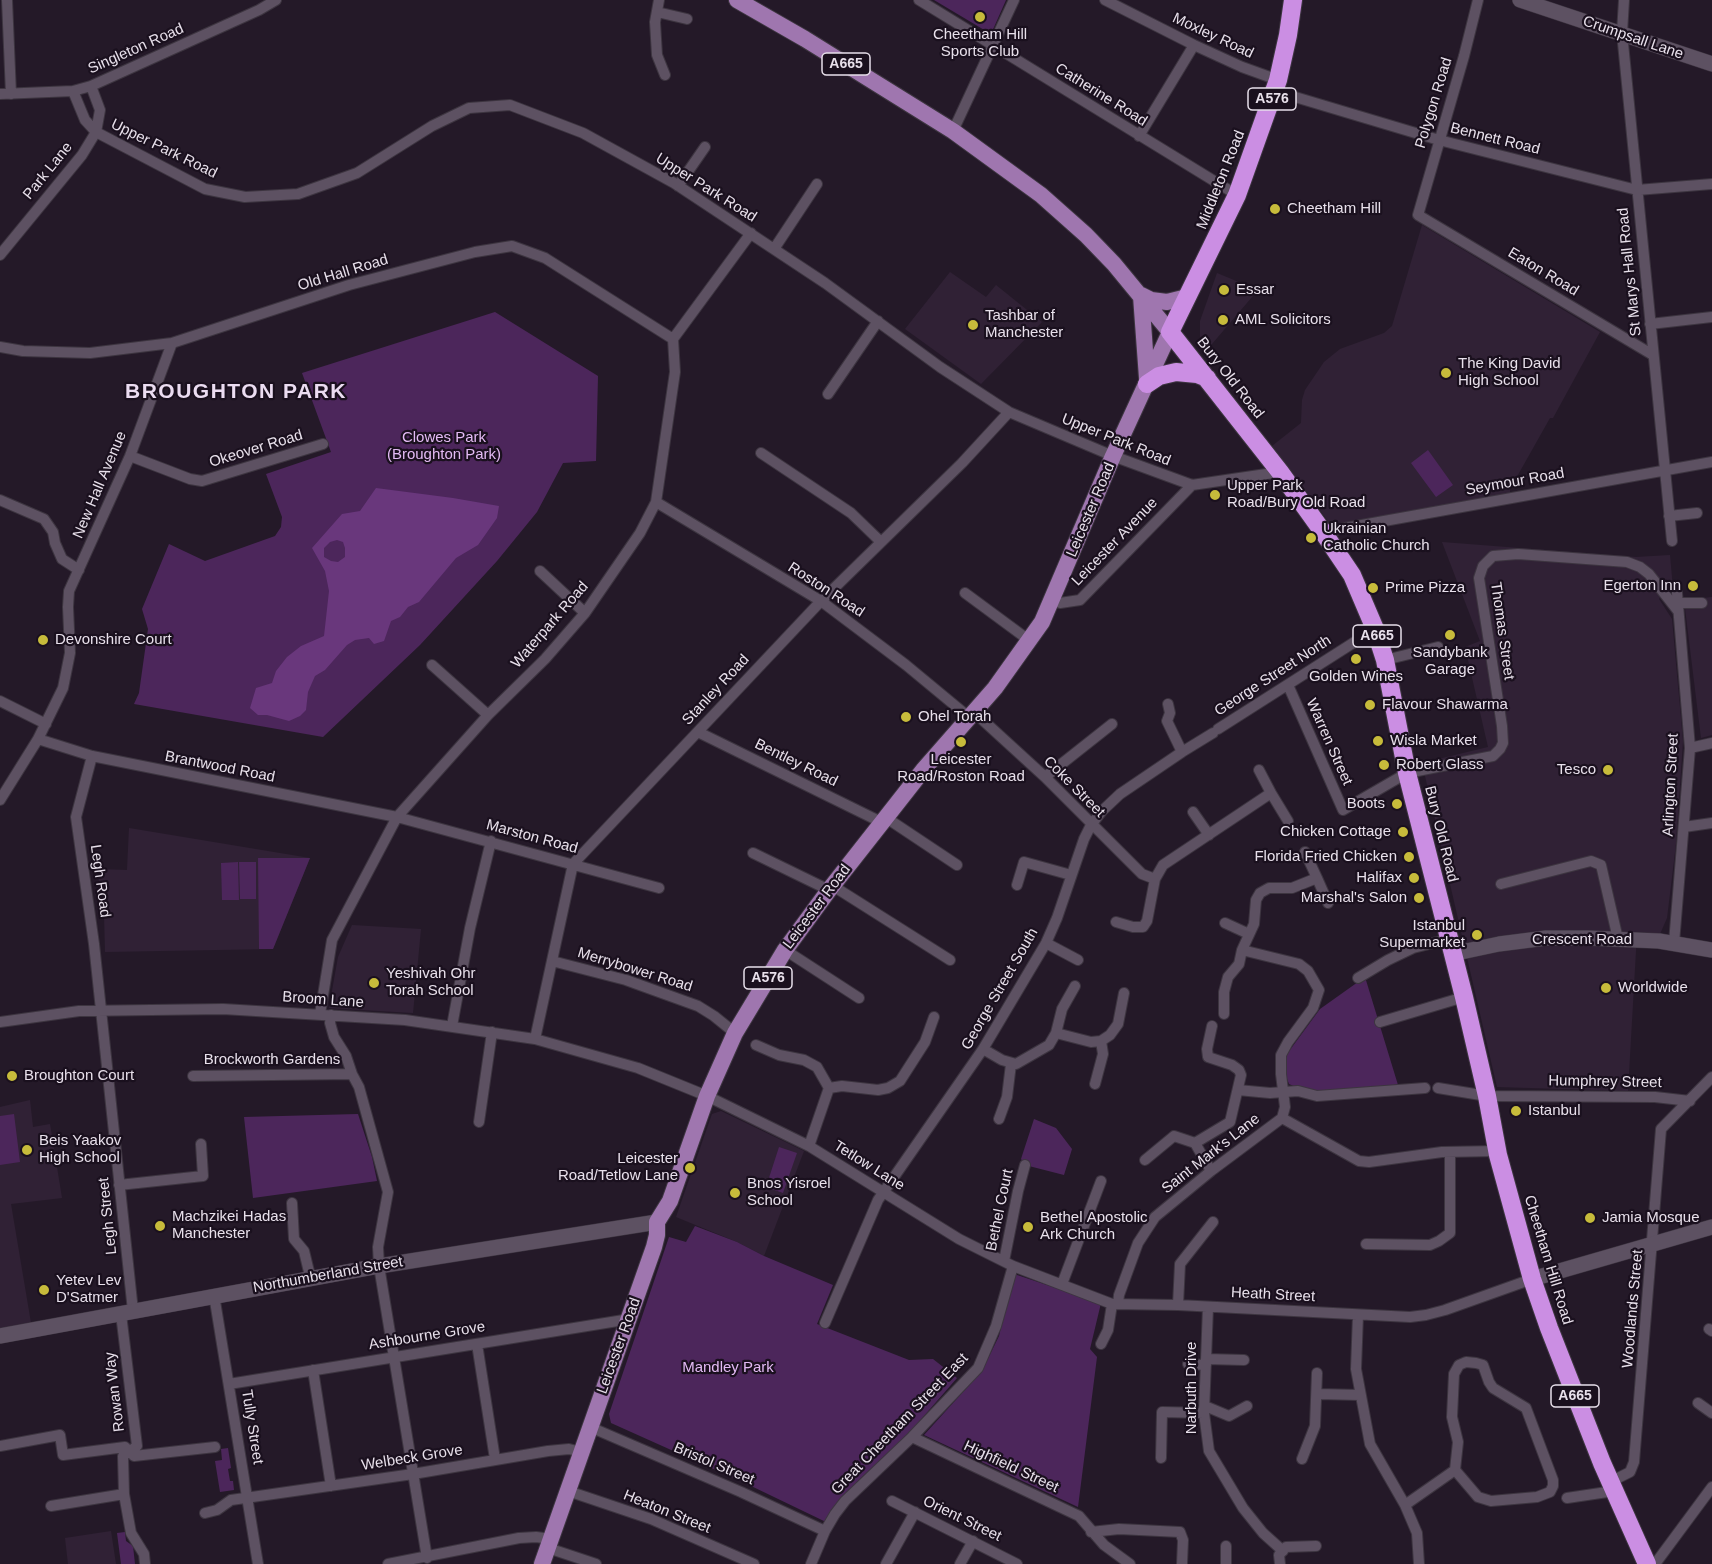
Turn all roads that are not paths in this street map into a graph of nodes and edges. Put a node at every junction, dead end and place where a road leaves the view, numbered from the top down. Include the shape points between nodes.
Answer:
1 (7, 0) edge
2 (276, 0) edge
3 (659, 0) edge
4 (737, 0) edge
5 (919, 0) edge
6 (1014, 0) edge
7 (1105, 0) edge
8 (1293, 0) edge
9 (1478, 0) edge
10 (1520, 0) edge
11 (1624, 0) edge
12 (657, 12) junction
13 (687, 19) dead end
14 (1622, 33) junction
15 (994, 45) junction
16 (1194, 45) junction
17 (1712, 64) edge
18 (665, 75) dead end
19 (1276, 85) junction
20 (91, 86) junction
21 (73, 91) junction
22 (5, 94) edge
23 (953, 131) junction
24 (96, 132) junction
25 (1139, 136) junction
26 (1439, 140) junction
27 (705, 147) dead end
28 (817, 184) dead end
29 (1712, 184) edge
30 (678, 186) junction
31 (1637, 190) junction
32 (1237, 195) junction
33 (1418, 215) joint
34 (751, 233) junction
35 (774, 249) junction
36 (0, 255) edge
37 (1141, 295) junction
38 (1187, 297) junction
39 (1712, 317) edge
40 (878, 321) junction
41 (1650, 324) junction
42 (1170, 332) junction
43 (673, 339) junction
44 (172, 343) junction
45 (0, 347) edge
46 (1653, 356) junction
47 (1208, 378) junction
48 (1147, 384) junction
49 (828, 394) dead end
50 (1009, 412) junction
51 (323, 444) dead end
52 (761, 453) dead end
53 (130, 456) junction
54 (1113, 456) junction
55 (1712, 462) edge
56 (1664, 470) junction
57 (1280, 472) junction
58 (1192, 485) junction
59 (0, 500) edge
60 (656, 502) junction
61 (1697, 513) dead end
62 (1669, 516) junction
63 (1323, 532) junction
64 (1672, 541) dead end
65 (881, 542) junction
66 (79, 570) junction
67 (540, 571) dead end
68 (965, 593) dead end
69 (1053, 600) junction
70 (820, 601) junction
71 (1677, 603) junction
72 (1702, 603) dead end
73 (585, 613) junction
74 (1375, 629) junction
75 (1030, 641) junction
76 (1438, 647) dead end
77 (1385, 660) junction
78 (432, 665) dead end
79 (1288, 685) junction
80 (0, 700) edge
81 (1168, 704) dead end
82 (972, 715) junction
83 (488, 716) junction
84 (45, 724) junction
85 (1112, 724) dead end
86 (1215, 731) joint
87 (698, 732) junction
88 (38, 739) junction
89 (1712, 743) edge
90 (1690, 748) junction
91 (1182, 752) junction
92 (92, 756) junction
93 (1259, 770) dead end
94 (1407, 773) junction
95 (1045, 777) junction
96 (1271, 793) junction
97 (0, 800) edge
98 (1343, 810) joint
99 (1193, 812) dead end
100 (397, 817) junction
101 (883, 820) junction
102 (1288, 821) dead end
103 (1712, 823) edge
104 (1091, 825) junction
105 (1684, 827) junction
106 (1209, 836) junction
107 (491, 841) junction
108 (1305, 852) dead end
109 (753, 853) dead end
110 (1013, 856) dead end
111 (1024, 862) junction
112 (573, 864) junction
113 (957, 865) dead end
114 (1071, 875) junction
115 (1317, 878) junction
116 (1155, 879) junction
117 (1501, 884) dead end
118 (1017, 885) dead end
119 (659, 888) dead end
120 (831, 888) junction
121 (1328, 903) dead end
122 (1116, 922) dead end
123 (1225, 923) dead end
124 (1248, 934) junction
125 (1618, 939) junction
126 (1046, 943) junction
127 (1674, 943) junction
128 (1450, 946) junction
129 (785, 950) junction
130 (1242, 950) junction
131 (1712, 950) edge
132 (950, 960) dead end
133 (1078, 960) dead end
134 (552, 961) junction
135 (1358, 978) dead end
136 (1075, 986) dead end
137 (1124, 993) dead end
138 (859, 998) dead end
139 (1464, 998) junction
140 (101, 1011) junction
141 (1224, 1014) dead end
142 (325, 1015) junction
143 (934, 1017) dead end
144 (0, 1022) edge
145 (1380, 1022) dead end
146 (452, 1026) junction
147 (1212, 1026) dead end
148 (492, 1032) junction
149 (735, 1033) junction
150 (1056, 1033) junction
151 (535, 1039) junction
152 (1101, 1041) junction
153 (756, 1045) dead end
154 (983, 1049) junction
155 (1011, 1064) junction
156 (352, 1074) junction
157 (193, 1076) dead end
158 (1712, 1077) edge
159 (1095, 1084) dead end
160 (829, 1088) junction
161 (1425, 1088) dead end
162 (1438, 1088) dead end
163 (1238, 1090) junction
164 (1283, 1092) junction
165 (707, 1096) junction
166 (1487, 1096) junction
167 (1690, 1101) junction
168 (1282, 1118) junction
169 (999, 1119) dead end
170 (479, 1122) dead end
171 (1195, 1143) junction
172 (201, 1144) dead end
173 (809, 1146) junction
174 (1497, 1150) junction
175 (1450, 1152) junction
176 (1145, 1160) dead end
177 (1025, 1165) dead end
178 (1211, 1171) junction
179 (1101, 1181) dead end
180 (119, 1185) junction
181 (883, 1192) junction
182 (292, 1203) dead end
183 (657, 1222) junction
184 (1212, 1222) dead end
185 (1712, 1227) edge
186 (1366, 1244) dead end
187 (1653, 1245) junction
188 (1009, 1264) junction
189 (379, 1266) junction
190 (1532, 1279) junction
191 (311, 1280) junction
192 (1062, 1284) junction
193 (214, 1295) junction
194 (1115, 1304) junction
195 (1178, 1305) junction
196 (1208, 1307) junction
197 (127, 1312) junction
198 (1358, 1315) junction
199 (630, 1319) junction
200 (825, 1323) dead end
201 (0, 1336) edge
202 (477, 1344) junction
203 (1101, 1344) dead end
204 (394, 1357) junction
205 (1244, 1360) dead end
206 (1206, 1362) junction
207 (1188, 1364) dead end
208 (313, 1370) junction
209 (1317, 1373) dead end
210 (230, 1384) junction
211 (1318, 1394) junction
212 (1360, 1395) junction
213 (1698, 1403) dead end
214 (1247, 1406) dead end
215 (1204, 1409) junction
216 (1712, 1413) edge
217 (590, 1427) junction
218 (912, 1437) junction
219 (0, 1446) edge
220 (216, 1447) dead end
221 (129, 1451) junction
222 (581, 1452) junction
223 (1161, 1458) dead end
224 (495, 1459) junction
225 (1302, 1459) dead end
226 (1455, 1470) junction
227 (413, 1474) junction
228 (331, 1486) junction
229 (1612, 1486) junction
230 (1711, 1490) edge
231 (568, 1491) junction
232 (124, 1494) junction
233 (248, 1498) junction
234 (1568, 1498) dead end
235 (892, 1501) dead end
236 (1405, 1505) junction
237 (51, 1506) dead end
238 (915, 1512) junction
239 (205, 1513) dead end
240 (825, 1531) junction
241 (1090, 1532) junction
242 (973, 1541) junction
243 (550, 1544) junction
244 (1226, 1546) dead end
245 (1316, 1546) dead end
246 (1283, 1551) junction
247 (427, 1558) junction
248 (145, 1564) edge
249 (258, 1564) edge
250 (390, 1564) edge
251 (542, 1564) edge
252 (596, 1564) edge
253 (754, 1564) edge
254 (810, 1564) edge
255 (886, 1564) edge
256 (960, 1564) edge
257 (1017, 1564) edge
258 (1130, 1564) edge
259 (1182, 1564) edge
260 (1226, 1564) edge
261 (1280, 1564) edge
262 (1419, 1564) edge
263 (1647, 1564) edge
264 (1655, 1564) edge

1 - 22 street
2 - 20 street, Singleton Road
3 - 12 street
4 - 23 main road, Bury Old Road / A665
5 - 15 street, Catherine Road
6 - 15 street
7 - 16 street, Moxley Road
8 - 19 highway, Middleton Road / A576
9 - 26 street, Polygon Road
10 - 14 street, Crumpsall Lane
11 - 14 street, St Marys Hall Road
12 - 13 street
12 - 18 street via 657,55
14 - 17 street, Crumpsall Lane
14 - 31 street, St Marys Hall Road
15 - 23 street
15 - 25 street, Catherine Road
16 - 19 street, Moxley Road
16 - 25 street
19 - 26 street, Bennett Road
19 - 32 highway, Middleton Road / A576
20 - 21 street, Singleton Road
20 - 24 street, Upper Park Road via 100,110
21 - 22 street, Singleton Road
21 - 24 street, Upper Park Road via 85,120
23 - 37 main road, Bury Old Road / A665 via 1041,195 1086,235
24 - 30 street, Upper Park Road via 205,189 245,197 298,194 357,173 432,126 469,108 510,105 583,133
24 - 36 street, Park Lane
25 - 32 street, Catherine Road
26 - 31 street, Bennett Road
26 - 33 street, Polygon Road
27 - 30 street
28 - 35 street
29 - 31 street, Bennett Road
30 - 34 street, Upper Park Road
31 - 41 street, St Marys Hall Road
32 - 38 highway, Middleton Road / A576
33 - 46 street, Eaton Road
34 - 35 street, Upper Park Road
34 - 43 street
35 - 40 street, Upper Park Road
37 - 38 main road via 1167,302
37 - 42 main road, Bury Old Road / A665
37 - 48 main road
38 - 42 highway, Middleton Road / A576
39 - 41 street
40 - 49 street
40 - 50 street, Upper Park Road
41 - 46 street, St Marys Hall Road
42 - 47 highway, Bury Old Road / A665
42 - 48 main road, Leicester Road / A576
43 - 44 street, Old Hall Road via 545,258 512,246 349,285
43 - 60 street, Waterpark Road via 674,383
44 - 45 street, Old Hall Road via 90,353
44 - 53 street, New Hall Avenue
46 - 56 street, St Marys Hall Road
47 - 48 highway via 1176,372
47 - 57 highway, Bury Old Road / A665
48 - 54 main road, Leicester Road / A576
50 - 54 street, Upper Park Road
50 - 65 street, Stanley Road
51 - 53 street, Okeover Road via 202,481
52 - 65 street via 851,513
53 - 66 street, New Hall Avenue
54 - 58 street, Upper Park Road
54 - 69 main road, Leicester Road / A576
55 - 56 street, Seymour Road
56 - 62 street, St Marys Hall Road
56 - 63 street, Seymour Road
57 - 58 street, Upper Park Road
57 - 63 highway, Bury Old Road / A665
58 - 69 street, Leicester Avenue via 1080,600
59 - 66 street via 44,519 62,559
60 - 70 street, Roston Road
60 - 73 street, Waterpark Road via 640,533
61 - 62 street
62 - 64 street, St Marys Hall Road
63 - 74 highway, Bury Old Road / A665 via 1352,575
65 - 70 street, Stanley Road
66 - 84 street, New Hall Avenue via 68,600 68,671
67 - 73 street
68 - 75 street
69 - 75 main road, Leicester Road / A576
70 - 82 street, Roston Road
70 - 87 street, Stanley Road
71 - 72 street
71 - 90 street, Arlington Street
71 - 94 street, Thomas Street via 1648,573 1627,561 1493,556 1483,566 1479,578 1503,743 1493,756
73 - 83 street, Waterpark Road
74 - 77 highway, Bury Old Road / A665
74 - 79 street, George Street North
75 - 82 main road, Leicester Road / A576
76 - 77 street
77 - 94 highway, Bury Old Road / A665
78 - 83 street
79 - 86 street, George Street North
79 - 98 street, Warren Street
80 - 84 street
81 - 91 street via 1170,713 1161,721
82 - 95 street, Coke Street
82 - 101 main road, Leicester Road / A576
83 - 100 street, Waterpark Road
84 - 88 street, New Hall Avenue
85 - 95 street
86 - 91 street, George Street South
87 - 101 street, Bentley Road
87 - 112 street, Stanley Road
88 - 92 street, Brantwood Road
88 - 97 street, New Hall Avenue
89 - 90 street
90 - 105 street, Arlington Street
91 - 104 street, George Street South via 1120,794
92 - 100 street, Brantwood Road
92 - 140 street, Legh Road via 76,817
93 - 96 street
94 - 98 street, Thomas Street
94 - 128 highway, Bury Old Road / A665
95 - 104 street, Coke Street
96 - 102 street
96 - 106 street
99 - 106 street
100 - 107 street, Marston Road
100 - 142 street, Waterpark Road via 332,940
101 - 113 street, Bentley Road
101 - 120 main road, Leicester Road / A576
103 - 105 street
104 - 114 street, George Street South
104 - 116 street, Coke Street via 1142,874
105 - 127 street, Arlington Street
106 - 116 street via 1163,865
107 - 112 street, Marston Road
107 - 146 street
108 - 115 street
109 - 120 street
110 - 111 street
111 - 114 street
111 - 118 street
112 - 119 street, Marston Road
112 - 134 street
114 - 126 street, George Street South
115 - 121 street
115 - 124 street via 1292,888 1269,888 1260,893
116 - 122 street via 1143,927
117 - 125 street via 1591,861 1601,865
120 - 129 main road, Leicester Road / A576
120 - 132 street
123 - 124 street
124 - 130 street
125 - 127 street, Crescent Road
125 - 128 street, Crescent Road via 1545,938
126 - 133 street
126 - 154 street, George Street South
127 - 131 street, Crescent Road
128 - 135 street via 1413,948
128 - 139 highway, Cheetham Hill Road / A665
129 - 138 street
129 - 149 main road, Leicester Road / A576
130 - 141 street via 1239,964 1228,976
130 - 164 street, Saint Mark's Lane via 1304,967 1319,990 1313,1008 1282,1050
134 - 149 street, Merrybower Road via 626,980 698,1006
134 - 151 street
136 - 150 street via 1062,1009
137 - 152 street via 1118,1024
139 - 145 street
139 - 166 highway, Cheetham Hill Road / A665
140 - 142 street, Broom Lane via 184,1008
140 - 144 street, Broom Lane
140 - 180 street, Legh Street
142 - 146 street, Broom Lane
142 - 156 street
143 - 160 street via 928,1035 900,1082 878,1090
146 - 148 street, Broom Lane
147 - 163 street via 1208,1057 1239,1070
148 - 151 street, Broom Lane
148 - 170 street
149 - 165 main road, Leicester Road / A576
150 - 152 street
150 - 155 street via 1049,1045
151 - 165 street, Broom Lane via 638,1068
152 - 159 street
153 - 160 street via 779,1055 804,1059 817,1067
154 - 155 street
154 - 181 street, George Street South
155 - 169 street via 1007,1097
156 - 157 street, Brockworth Gardens
156 - 189 street via 388,1192 378,1247
158 - 167 street
160 - 173 street
161 - 164 street via 1317,1096
162 - 166 street, Humphrey Street
163 - 164 street
163 - 171 street via 1230,1122
164 - 168 street, Saint Mark's Lane
165 - 173 street, Tetlow Lane
165 - 183 main road, Leicester Road / A576 via 670,1201
166 - 167 street, Humphrey Street via 1655,1097
166 - 174 highway, Cheetham Hill Road / A665
167 - 187 street, Woodlands Street via 1661,1129
168 - 175 street via 1359,1161
168 - 178 street, Saint Mark's Lane
171 - 176 street via 1172,1131
171 - 178 street
172 - 180 street via 203,1176
173 - 181 street, Tetlow Lane
174 - 175 street
174 - 190 highway, Cheetham Hill Road / A665
175 - 186 street via 1450,1233 1430,1245
177 - 188 street, Bethel Court
178 - 194 street, Saint Mark's Lane via 1155,1218 1138,1243
179 - 192 street
180 - 197 street, Legh Street
181 - 188 street, Tetlow Lane via 959,1239
181 - 200 street, George Street South
182 - 191 street via 294,1239 304,1251
183 - 189 street, Northumberland Street
183 - 199 main road, Leicester Road / A576 via 654,1247
184 - 195 street via 1180,1264
185 - 187 street
187 - 190 street
187 - 229 street, Woodlands Street via 1634,1462 1630,1472
188 - 192 street, Heath Street
188 - 218 street, Great Cheetham Street East via 996,1326 978,1368
189 - 191 street, Northumberland Street
189 - 204 street
190 - 198 street, Heath Street via 1426,1316
190 - 229 highway, Cheetham Hill Road / A665
191 - 193 street, Northumberland Street
192 - 194 street, Heath Street
193 - 197 street, Northumberland Street
193 - 210 street, Tully Street
194 - 195 street, Heath Street
194 - 203 street, Saint Mark's Lane
195 - 196 street, Heath Street
196 - 198 street, Heath Street
196 - 206 street, Narbuth Drive
197 - 201 street, Northumberland Street
197 - 221 street, Rowan Way via 137,1446
198 - 212 street via 1356,1362
199 - 202 street, Ashbourne Grove
199 - 217 main road, Leicester Road / A576
202 - 204 street, Ashbourne Grove
202 - 224 street
204 - 208 street, Ashbourne Grove
204 - 227 street
205 - 206 street
206 - 207 street
206 - 215 street, Narbuth Drive
208 - 210 street, Ashbourne Grove
208 - 228 street
209 - 211 street
210 - 233 street, Tully Street
211 - 212 street
211 - 225 street via 1315,1426
212 - 236 street via 1370,1444
213 - 216 street
214 - 215 street via 1229,1416
215 - 223 street via 1162,1412
215 - 246 street, Narbuth Drive via 1209,1450 1243,1508
217 - 222 main road, Leicester Road / A576
217 - 240 street, Bristol Street
218 - 240 street, Great Cheetham Street East via 845,1501
218 - 241 street, Highfield Street via 1079,1516
219 - 221 street via 60,1435 63,1455 125,1447
220 - 221 street via 134,1456
221 - 232 street, Rowan Way via 123,1456
222 - 224 street, Welbeck Grove via 569,1449
222 - 231 main road, Leicester Road / A576
224 - 227 street, Welbeck Grove
226 - 226 street via 1458,1442 1452,1417 1454,1374 1459,1365 1476,1363 1483,1365 1493,1388 1526,1408 1553,1486 1545,1495 1491,1502 1478,1497
226 - 236 street
227 - 228 street, Welbeck Grove
227 - 247 street
228 - 233 street, Welbeck Grove
229 - 234 street
229 - 263 highway, Cheetham Hill Road / A665
230 - 264 street
231 - 243 main road, Leicester Road / A576
231 - 253 street, Heaton Street via 651,1518
232 - 237 street
232 - 248 street via 131,1533 144,1554
233 - 239 street, Welbeck Grove via 231,1500
233 - 249 street, Tully Street
235 - 238 street, Orient Street
236 - 262 street via 1417,1533
238 - 242 street, Orient Street
238 - 255 street
240 - 254 street, Great Cheetham Street East
241 - 258 street, Highfield Street
241 - 259 street via 1180,1532
242 - 256 street
242 - 257 street, Orient Street
243 - 247 street via 536,1537 519,1538
243 - 251 main road, Leicester Road / A576
243 - 252 street
244 - 260 street
245 - 246 street
246 - 261 street
247 - 250 street

